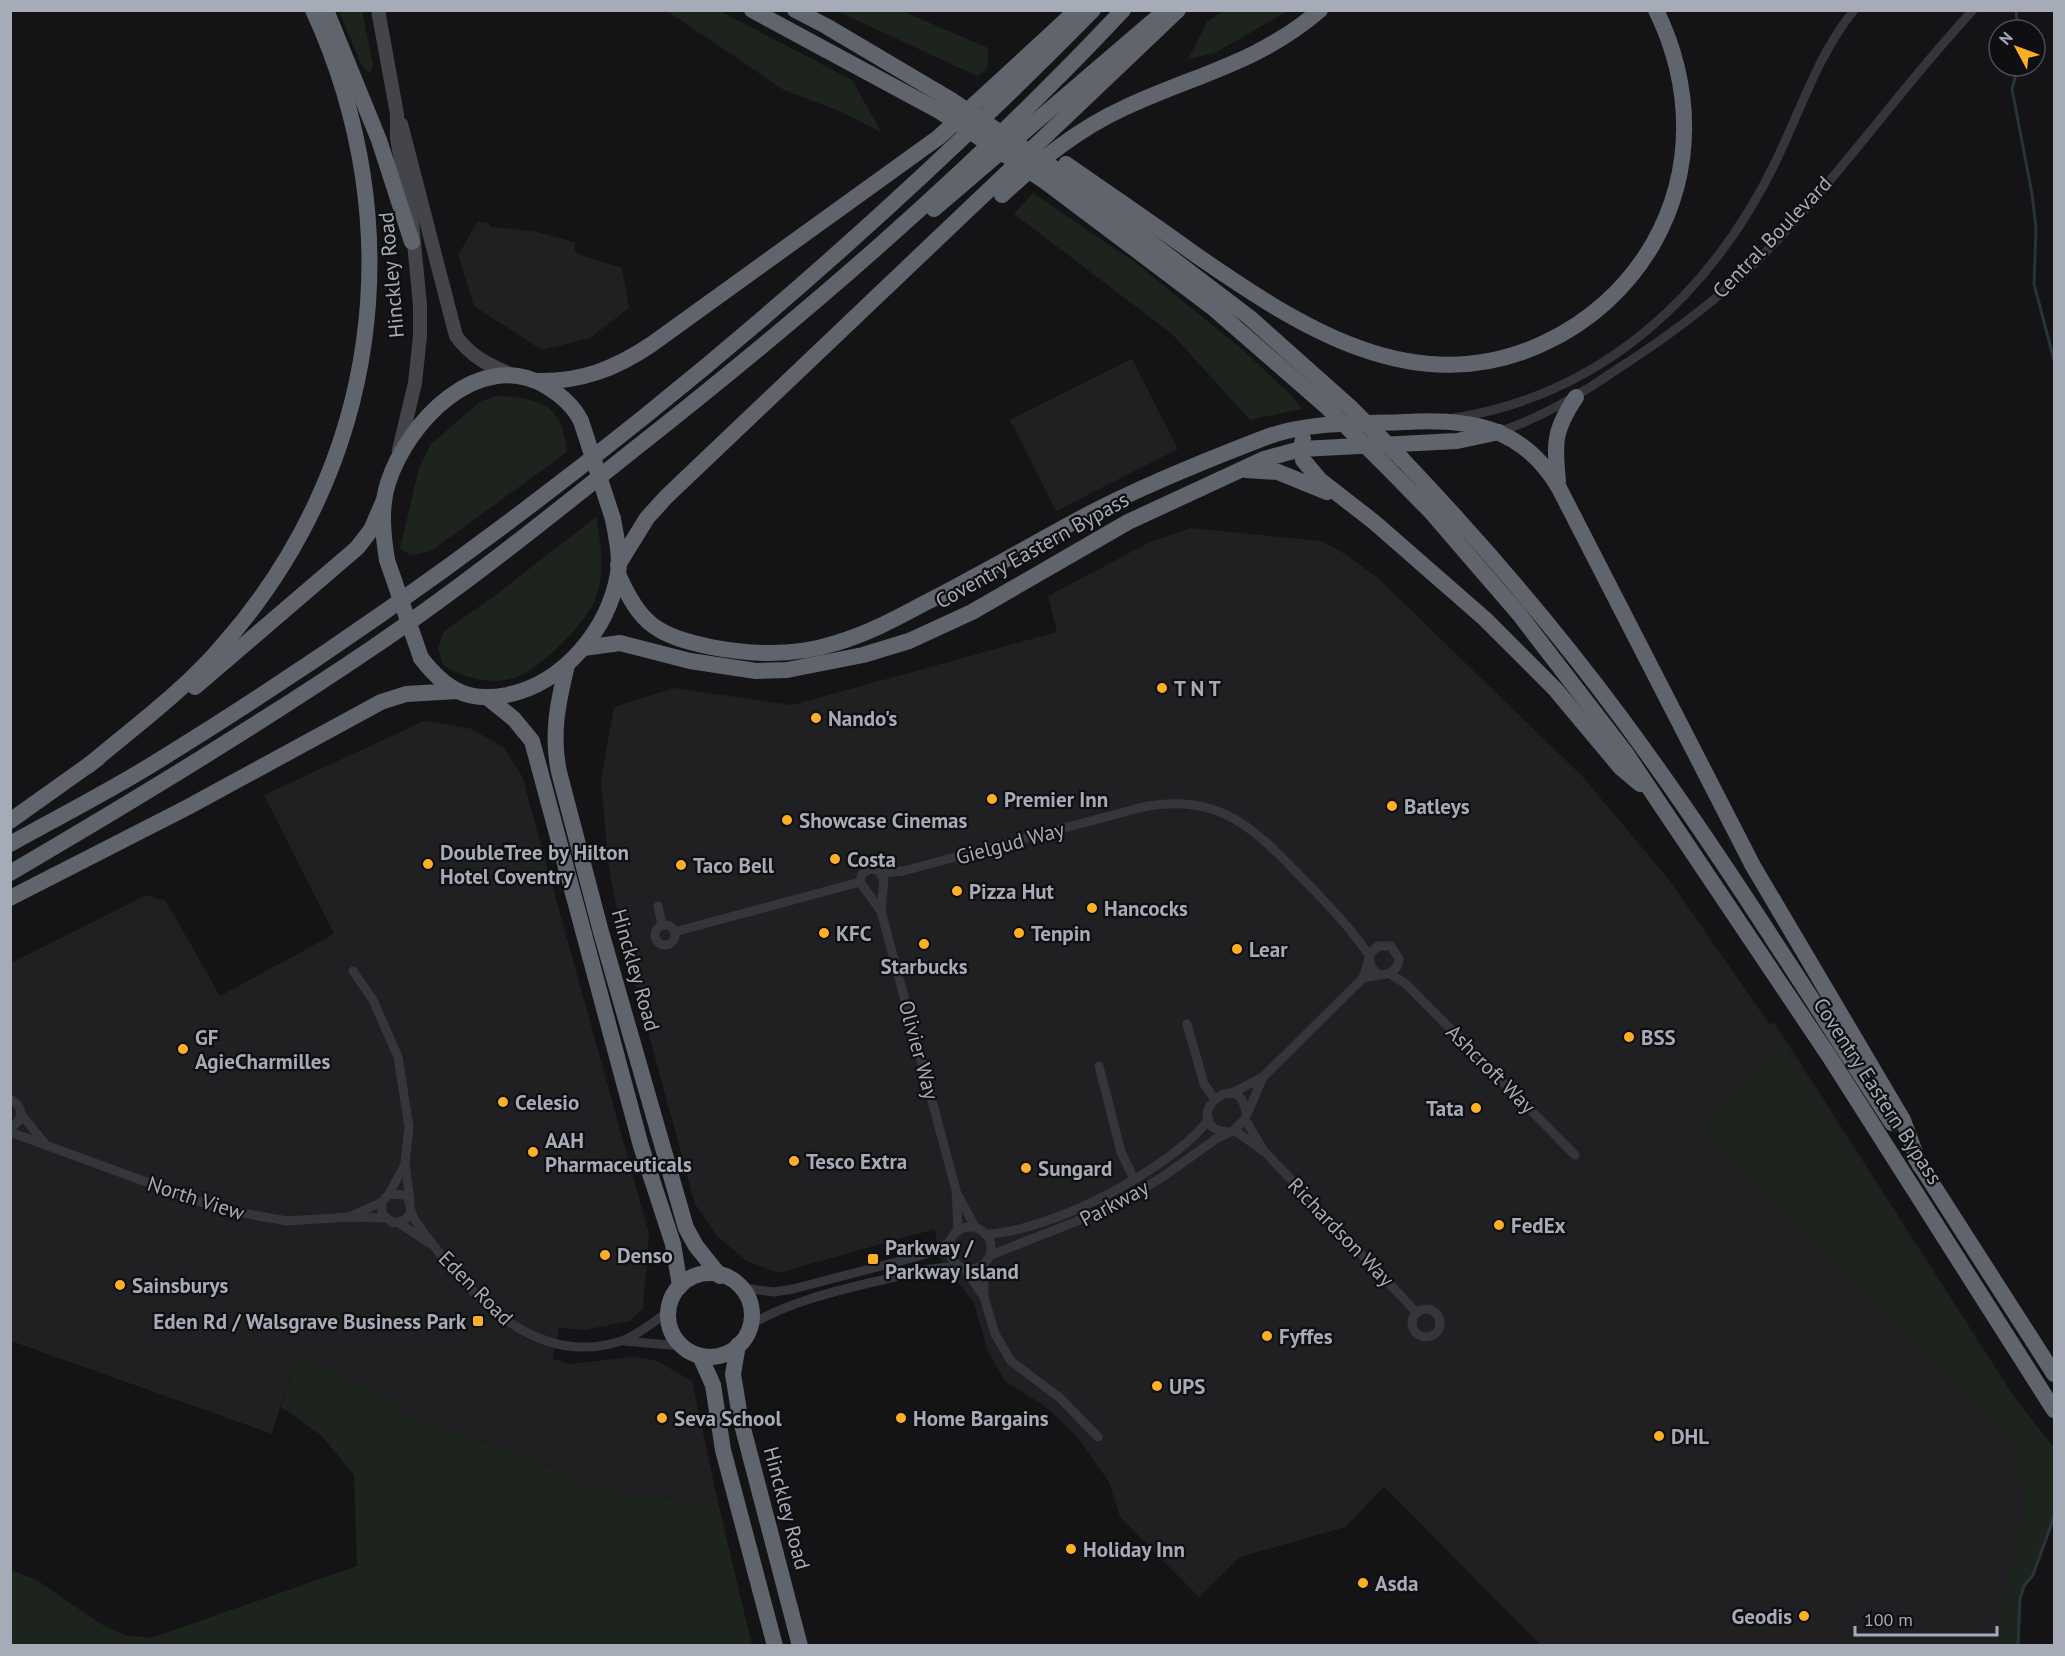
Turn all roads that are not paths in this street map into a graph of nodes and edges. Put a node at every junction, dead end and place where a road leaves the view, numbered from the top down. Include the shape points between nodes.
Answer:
1 (313, 10) edge
2 (326, 10) edge
3 (378, 10) edge
4 (752, 10) edge
5 (795, 10) edge
6 (1077, 10) edge
7 (1093, 10) edge
8 (1123, 10) edge
9 (1166, 10) edge
10 (1178, 10) edge
11 (1320, 10) edge
12 (1656, 10) edge
13 (1854, 10) edge
14 (1973, 10) edge
15 (946, 106) junction
16 (397, 114) junction
17 (1056, 172) junction
18 (412, 242) junction
19 (860, 265) junction
20 (859, 316) junction
21 (514, 375) junction
22 (537, 381) junction
23 (1576, 397) junction
24 (1443, 419) junction
25 (1311, 426) junction
26 (1499, 432) junction
27 (1300, 449) junction
28 (394, 467) junction
29 (1226, 474) junction
30 (1559, 488) junction
31 (1339, 496) junction
32 (384, 500) junction
33 (618, 569) junction
34 (584, 648) junction
35 (567, 665) junction
36 (458, 691) junction
37 (488, 698) junction
38 (88, 766) junction
39 (1659, 800) junction
40 (10, 821) edge
41 (10, 844) edge
42 (903, 871) junction
43 (10, 873) edge
44 (881, 873) junction
45 (860, 882) junction
46 (883, 885) junction
47 (869, 892) junction
48 (10, 898) edge
49 (658, 906) dead end
50 (881, 911) junction
51 (662, 925) junction
52 (674, 932) junction
53 (1354, 933) junction
54 (1378, 946) junction
55 (1369, 957) junction
56 (1398, 966) junction
57 (353, 971) dead end
58 (1378, 974) junction
59 (1390, 974) junction
60 (1363, 978) junction
61 (1406, 984) junction
62 (1187, 1024) dead end
63 (1099, 1066) dead end
64 (1263, 1077) junction
65 (1230, 1094) junction
66 (1214, 1098) junction
67 (10, 1099) edge
68 (21, 1114) junction
69 (1245, 1116) junction
70 (1209, 1119) junction
71 (10, 1128) edge
72 (1231, 1131) junction
73 (10, 1132) edge
74 (48, 1147) junction
75 (1265, 1152) junction
76 (1575, 1155) dead end
77 (405, 1163) junction
78 (1920, 1166) junction
79 (1134, 1179) junction
80 (956, 1190) junction
81 (389, 1194) junction
82 (410, 1200) junction
83 (382, 1202) junction
84 (411, 1212) junction
85 (349, 1217) junction
86 (385, 1218) junction
87 (399, 1223) junction
88 (975, 1227) junction
89 (958, 1230) junction
90 (986, 1234) junction
91 (950, 1242) junction
92 (434, 1245) junction
93 (991, 1255) junction
94 (984, 1265) junction
95 (962, 1268) junction
96 (720, 1276) junction
97 (680, 1286) junction
98 (743, 1288) junction
99 (984, 1298) junction
100 (668, 1312) junction
101 (1417, 1313) dead end
102 (750, 1325) junction
103 (624, 1341) junction
104 (738, 1345) junction
105 (682, 1346) junction
106 (700, 1356) junction
107 (2055, 1374) edge
108 (2055, 1410) edge
109 (1098, 1437) dead end
110 (775, 1646) edge
111 (800, 1646) edge

1 - 38 highway via 352,118 366,188 371,264 366,333 355,398 315,508 256,605 200,670
2 - 18 highway via 379,140
3 - 16 main road, Hinckley Road
4 - 15 highway
5 - 15 highway via 826,26
6 - 22 highway via 939,137 652,344 606,371 572,380
7 - 41 highway via 949,153 843,250 598,454 362,628 159,760
8 - 19 highway via 1046,89
9 - 19 highway via 962,187
10 - 20 highway
11 - 20 highway via 1264,50 1123,108 1081,131
12 - 17 highway via 1680,73 1684,100 1684,142 1677,187 1661,229 1617,292 1596,312 1557,337 1518,354 1454,364 1425,363 1363,351 1296,321
13 - 24 street, Central Boulevard via 1822,60 1745,220 1717,260 1673,309 1632,343 1567,382 1493,411
14 - 23 street, Central Boulevard via 1805,208 1739,278 1687,321
15 - 17 highway, bridge
15 - 17 highway, bridge via 1021,146
16 - 18 main road, Hinckley Road
16 - 21 main road, Hinckley Road via 406,135 456,336 480,360
17 - 39 highway, bridge via 1328,408 1432,513 1520,614
17 - 78 highway, bridge via 1257,324 1350,407 1504,573 1619,715
18 - 28 main road, Hinckley Road via 420,336 413,391
19 - 43 highway via 750,359 547,519 374,647 170,780
20 - 33 highway via 666,497 647,518
21 - 22 highway
21 - 28 highway via 480,381 449,397 416,428
22 - 33 highway, bridge via 564,398 581,421 614,519
23 - 26 street, Central Boulevard
23 - 30 highway via 1560,421 1554,440
24 - 25 highway, Coventry Eastern Bypass
24 - 26 highway, Coventry Eastern Bypass
25 - 27 highway
25 - 33 highway, Coventry Eastern Bypass via 1266,437 1129,495 881,626 835,644 790,652 742,653 678,638 650,625 637,612
26 - 27 highway, Coventry Eastern Bypass via 1457,441
26 - 30 highway, Coventry Eastern Bypass via 1527,449
27 - 29 highway, Coventry Eastern Bypass
27 - 31 highway via 1308,468
28 - 32 highway
29 - 31 highway via 1254,469 1278,472
29 - 34 highway, Coventry Eastern Bypass via 1091,542 972,612 909,641 863,655 787,670 756,671 690,661 620,643
30 - 78 highway via 1753,866 1903,1120
31 - 39 highway via 1485,619 1555,689 1621,768
32 - 36 highway, bridge via 387,560 421,658 434,675
32 - 38 highway via 371,530 357,548 231,659
33 - 34 highway via 598,627
34 - 35 highway
35 - 37 highway via 524,692
35 - 96 highway, Hinckley Road via 554,727 559,772 686,1228
36 - 37 highway
36 - 48 highway via 406,694 381,702
37 - 97 highway, Hinckley Road via 514,719 532,741 641,1146 673,1244
38 - 40 highway
39 - 108 highway, Coventry Eastern Bypass via 1818,1039
42 - 44 street, Gielgud Way
42 - 46 street, Gielgud Way
42 - 53 street, Gielgud Way via 1143,807 1193,804 1224,812 1262,836
44 - 45 street via 868,869
44 - 46 street
45 - 47 street
45 - 52 street
46 - 47 street
46 - 50 street, Olivier Way
47 - 50 street, Olivier Way
49 - 51 street
50 - 80 street, Olivier Way
51 - 52 street
51 - 52 street via 655,932 659,944 673,942
53 - 54 street, Gielgud Way
53 - 55 street, Gielgud Way
54 - 55 street
54 - 56 street, Ashcroft Way via 1395,949 1400,959
55 - 58 street
55 - 60 street
56 - 59 street
56 - 61 street, Ashcroft Way
57 - 77 street via 373,1000 398,1056 409,1130
58 - 59 street
58 - 60 street
59 - 61 street, Ashcroft Way
60 - 64 street
61 - 76 street, Ashcroft Way
62 - 66 street via 1204,1084
63 - 79 street via 1121,1152
64 - 65 street
64 - 69 street
65 - 66 street
65 - 69 street via 1242,1101
66 - 70 street via 1208,1108
67 - 68 street
68 - 71 street via 17,1124
68 - 74 street
69 - 72 street
69 - 75 street, Richardson Way
70 - 72 street via 1215,1128
70 - 79 street, Parkway via 1198,1134
72 - 75 street, Richardson Way
72 - 93 street, Parkway via 1110,1208
73 - 74 street, North View
74 - 85 street, North View via 220,1209 287,1221
75 - 101 street, Richardson Way
77 - 81 street
77 - 82 street
78 - 107 highway, Coventry Eastern Bypass
79 - 90 street, Parkway via 1059,1216 1001,1234
80 - 88 street, Olivier Way
80 - 89 street, Olivier Way
81 - 82 street via 400,1192
81 - 83 street
82 - 84 street
83 - 85 street
83 - 86 street
84 - 87 street
84 - 92 street
85 - 86 street, North View
86 - 87 street
87 - 92 street
88 - 89 street
88 - 90 street
89 - 91 street
90 - 93 street
91 - 95 street via 950,1254
91 - 98 street via 927,1254 793,1289 774,1292
92 - 103 street, Eden Road via 486,1305 518,1330 570,1347
93 - 94 street
94 - 95 street via 972,1270
94 - 99 street
95 - 99 street
95 - 102 street via 930,1268 821,1296 781,1308
96 - 97 highway via 697,1274
96 - 98 highway
97 - 100 highway via 671,1298
98 - 102 highway via 750,1303
99 - 109 street via 995,1334 1011,1360 1060,1398
100 - 103 street, Eden Road
100 - 105 highway via 670,1327
102 - 104 highway
103 - 105 street, Eden Road
104 - 106 highway via 716,1357
104 - 111 highway, Hinckley Road via 734,1374 740,1417
105 - 106 highway
106 - 110 highway via 713,1384 725,1459

